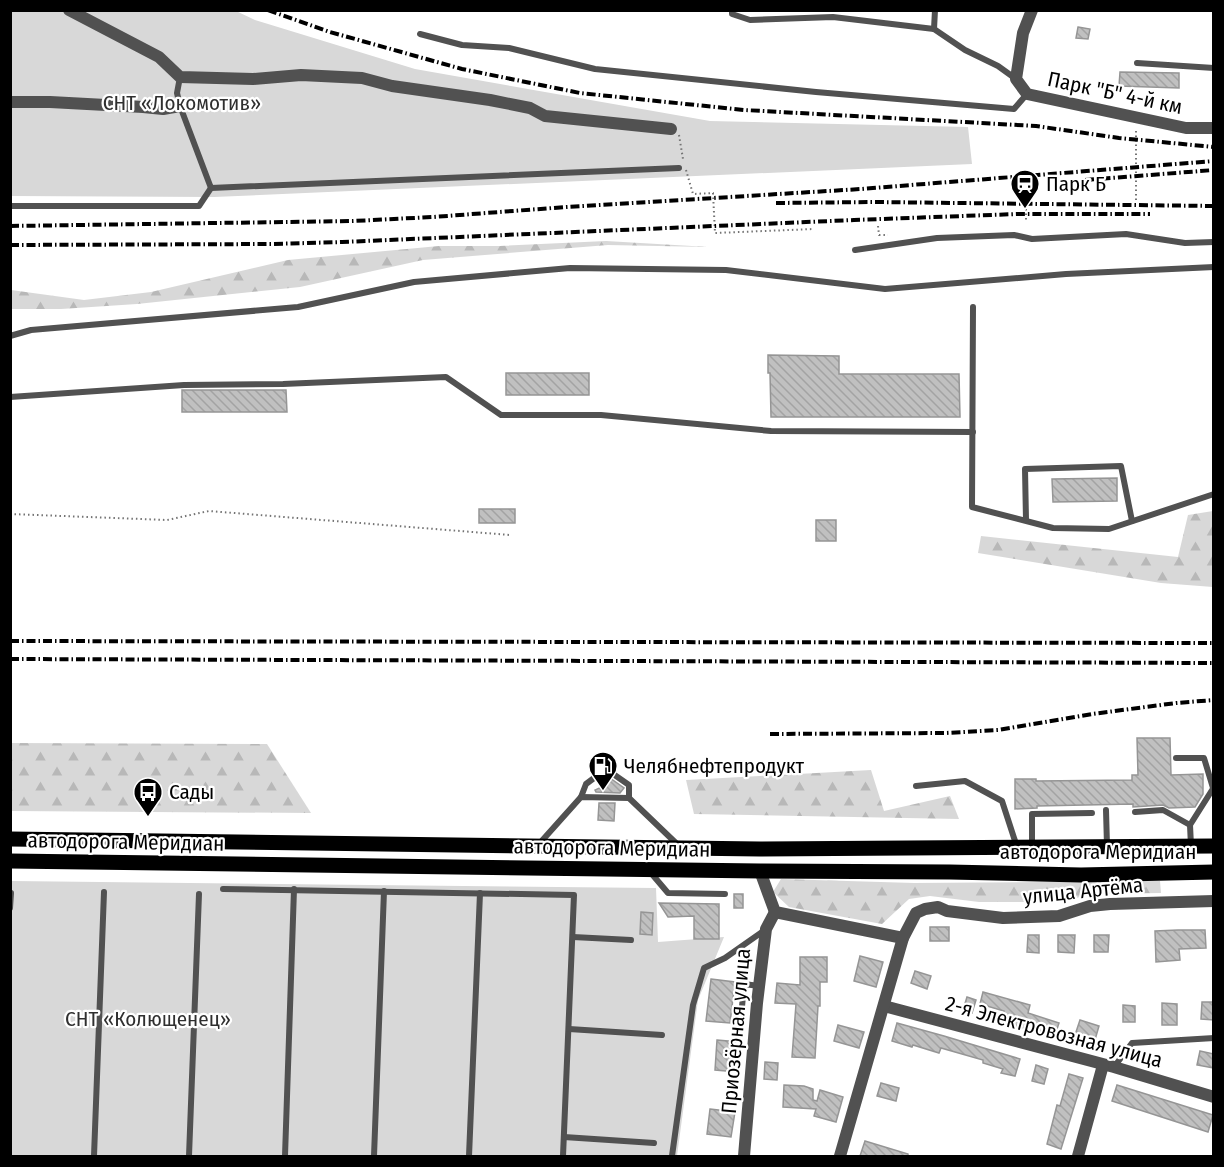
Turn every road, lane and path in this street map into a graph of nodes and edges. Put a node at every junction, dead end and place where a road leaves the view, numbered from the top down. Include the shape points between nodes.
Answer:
1 (69, 10) edge
2 (732, 10) edge
3 (935, 10) edge
4 (1032, 10) edge
5 (934, 29) junction
6 (420, 34) dead end
7 (1137, 63) dead end
8 (1214, 68) edge
9 (180, 77) junction
10 (1016, 80) junction
11 (1027, 94) junction
12 (10, 102) edge
13 (180, 106) junction
14 (1137, 124) dead end
15 (1214, 128) edge
16 (671, 129) joint
17 (683, 161) dead end
18 (679, 168) dead end
19 (686, 170) dead end
20 (211, 188) junction
21 (1026, 200) dead end
22 (1136, 200) dead end
23 (10, 206) edge
24 (1026, 220) dead end
25 (879, 226) dead end
26 (814, 229) dead end
27 (888, 235) dead end
28 (1214, 242) edge
29 (855, 250) dead end
30 (1214, 267) edge
31 (973, 307) dead end
32 (10, 336) edge
33 (10, 397) edge
34 (973, 432) junction
35 (1214, 494) edge
36 (10, 514) edge
37 (1026, 520) junction
38 (1132, 521) junction
39 (510, 535) dead end
40 (1176, 758) dead end
41 (916, 786) dead end
42 (1213, 788) edge
43 (582, 797) junction
44 (629, 798) junction
45 (1106, 810) dead end
46 (1135, 812) dead end
47 (1092, 813) dead end
48 (1190, 825) junction
49 (10, 839) edge
50 (537, 846) junction
51 (1107, 846) junction
52 (1191, 846) junction
53 (1214, 846) edge
54 (1024, 847) junction
55 (681, 848) junction
56 (760, 849) junction
57 (10, 861) edge
58 (649, 870) junction
59 (760, 871) junction
60 (1214, 872) edge
61 (223, 889) dead end
62 (294, 889) junction
63 (384, 891) junction
64 (104, 892) dead end
65 (11, 893) edge
66 (480, 893) junction
67 (199, 894) dead end
68 (725, 894) dead end
69 (1214, 901) edge
70 (10, 908) edge
71 (775, 912) junction
72 (766, 929) junction
73 (573, 937) junction
74 (903, 939) junction
75 (631, 940) dead end
76 (759, 986) junction
77 (884, 1006) junction
78 (569, 1029) junction
79 (740, 1030) dead end
80 (662, 1035) dead end
81 (1214, 1038) edge
82 (1109, 1066) junction
83 (1214, 1097) edge
84 (564, 1137) junction
85 (654, 1143) dead end
86 (93, 1156) edge
87 (189, 1156) edge
88 (285, 1156) edge
89 (374, 1156) edge
90 (469, 1156) edge
91 (563, 1156) edge
92 (672, 1156) edge
93 (744, 1156) edge
94 (840, 1156) edge
95 (1078, 1156) edge

1 - 9 street via 159,57
2 - 5 lane via 732,14 750,20 833,17
3 - 5 lane
4 - 10 street, Парк "Б" 4-й км via 1023,33
5 - 10 lane
6 - 11 lane via 462,45 509,48 595,69 816,92 1014,109
7 - 8 lane
9 - 13 lane
9 - 16 street via 362,78 392,87 490,99 530,108 545,116
10 - 11 street, Парк "Б" 4-й км
11 - 15 street, Парк "Б" 4-й км via 1186,128
12 - 13 street via 163,109
13 - 20 lane
14 - 22 path
16 - 17 path via 678,128
18 - 20 lane
19 - 26 path via 693,194 713,193 715,233
20 - 23 lane via 199,206
21 - 24 path
25 - 27 path via 879,235
28 - 29 lane via 1185,243 1126,234 1032,239 1014,235 937,238
30 - 32 lane via 885,289 726,270 570,268 414,282 298,307 31,330
31 - 34 lane
33 - 34 lane via 184,385 446,377 501,415 601,415 771,431
34 - 37 lane via 972,507
35 - 38 lane
36 - 39 path via 167,520 209,511
37 - 38 lane via 1053,528 1109,529
37 - 38 lane via 1025,469 1121,466
40 - 42 lane via 1204,758
41 - 54 lane via 965,781 1002,801
42 - 48 lane
43 - 44 lane
43 - 44 lane via 586,784 606,769 629,784
43 - 50 lane
44 - 55 lane
45 - 51 lane
46 - 48 lane via 1163,810
47 - 54 lane via 1032,814
48 - 52 lane
49 - 50 main road, автодорога Меридиан
50 - 55 main road, автодорога Меридиан
51 - 52 main road, автодорога Меридиан
51 - 54 main road, автодорога Меридиан
52 - 53 main road, автодорога Меридиан
54 - 56 main road, автодорога Меридиан
55 - 56 main road, автодорога Меридиан
56 - 59 main road
57 - 58 main road, автодорога Меридиан
58 - 59 main road, автодорога Меридиан
58 - 68 lane via 668,893
59 - 60 main road, автодорога Меридиан via 1081,875
59 - 71 street
61 - 62 lane
62 - 63 lane
62 - 88 lane
63 - 66 lane
63 - 89 lane
64 - 86 lane
65 - 70 lane
66 - 73 lane via 574,895
66 - 90 lane
67 - 87 lane
69 - 74 street, улица Артёма via 1110,904 1059,916 1003,918 938,907 916,913
71 - 72 street, Приозёрная улица
71 - 74 street
72 - 76 street, Приозёрная улица
72 - 92 lane via 704,968 693,1005
73 - 75 lane
73 - 78 lane
74 - 77 street, улица Артёма
76 - 79 lane via 744,984
76 - 93 street, Приозёрная улица
77 - 82 street, 2-я Электровозная улица
77 - 94 street, улица Артёма
78 - 80 lane
78 - 84 lane
81 - 82 lane via 1132,1043
82 - 83 street, 2-я Электровозная улица
82 - 95 street
84 - 85 lane
84 - 91 lane

